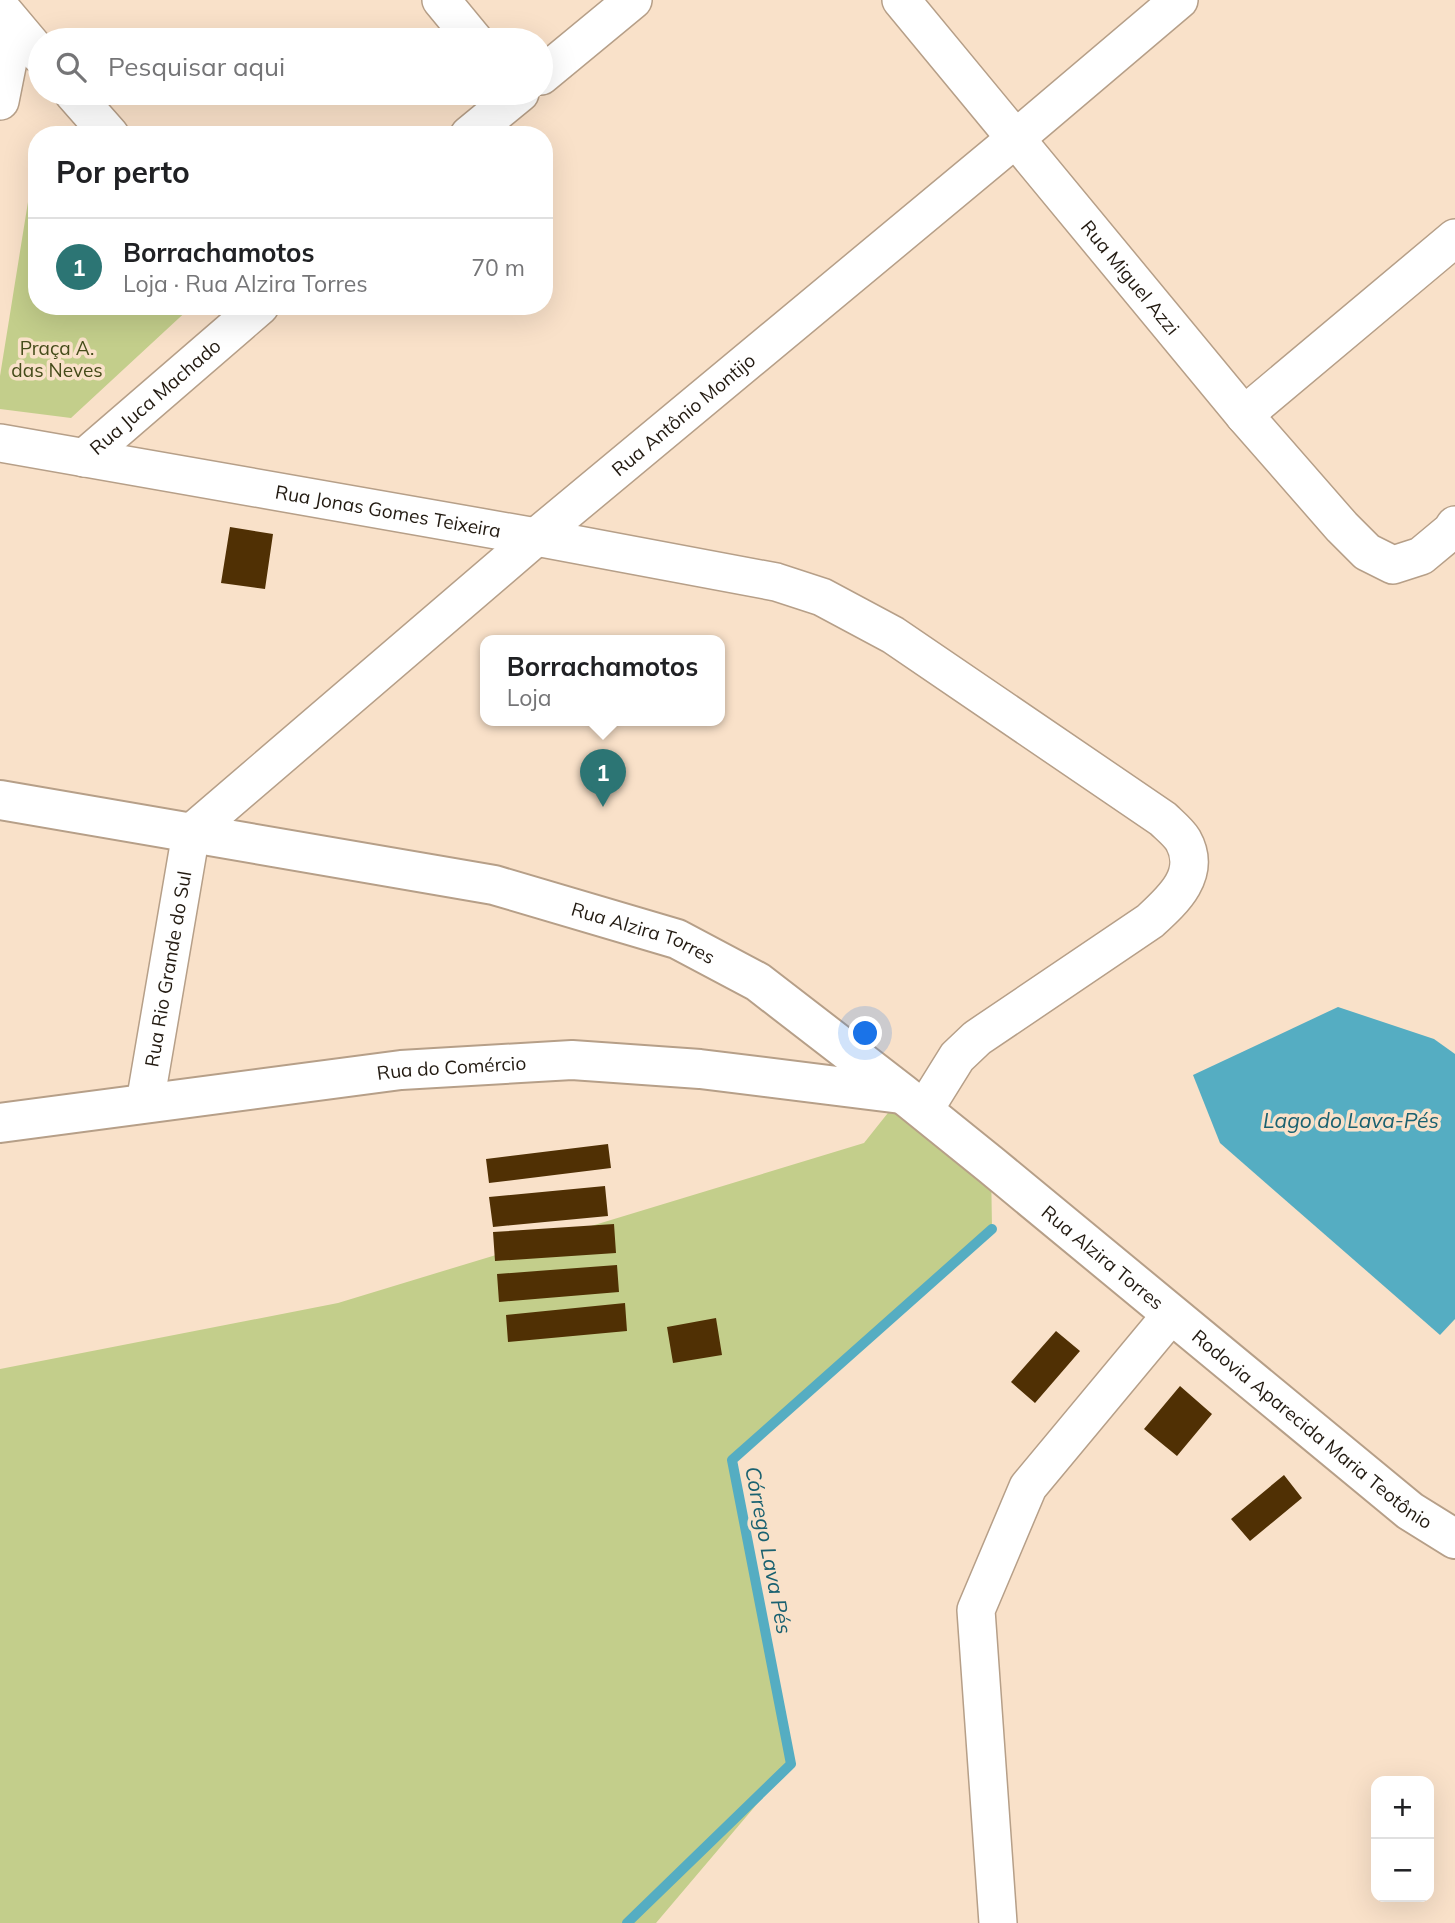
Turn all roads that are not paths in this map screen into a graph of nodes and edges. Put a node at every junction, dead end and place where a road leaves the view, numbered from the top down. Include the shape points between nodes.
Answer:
1 (441, 0) edge
2 (633, 0) edge
3 (901, 0) edge
4 (1179, 0) edge
5 (7, 17) edge
6 (464, 28) edge
7 (28, 41) edge
8 (553, 65) edge
9 (0, 101) edge
10 (84, 105) edge
11 (505, 105) edge
12 (102, 126) edge
13 (480, 126) edge
14 (1015, 139) junction
15 (1455, 238) edge
16 (250, 315) edge
17 (1244, 415) junction
18 (0, 443) edge
19 (84, 458) junction
20 (1455, 525) edge
21 (536, 537) junction
22 (0, 800) edge
23 (191, 833) junction
24 (913, 1102) junction
25 (145, 1103) junction
26 (0, 1123) edge
27 (1171, 1315) junction
28 (1455, 1539) edge
29 (998, 1923) edge

1 - 6 street
2 - 8 street
3 - 14 street, Rua Miguel Azzi
4 - 14 street, Rua Antônio Montijo
5 - 7 street
5 - 9 street
10 - 12 street
11 - 13 street
14 - 17 street, Rua Miguel Azzi
14 - 21 street, Rua Antônio Montijo
15 - 17 street
16 - 19 street, Rua Juca Machado
17 - 20 street, Rua Miguel Azzi via 1367,552 1393,565 1421,556
18 - 19 street, Rua Jonas Gomes Teixeira
19 - 21 street, Rua Jonas Gomes Teixeira
21 - 23 street, Rua Antônio Montijo
21 - 24 street, Rua Jonas Gomes Teixeira via 776,582 822,597 893,635 1163,819 1182,839 1190,859 1186,880 1170,903 977,1038
22 - 23 main road, Rua Alzira Torres
23 - 24 main road, Rua Alzira Torres via 494,885 677,939 758,982
23 - 25 street, Rua Rio Grande do Sul
24 - 25 main road, Rua do Comércio via 700,1069 572,1060 401,1070
24 - 27 main road, Rua Alzira Torres
25 - 26 main road, Rua do Comércio
27 - 28 main road, Rodovia Aparecida Maria Teotônio via 1410,1511
27 - 29 street via 1028,1487 976,1610

